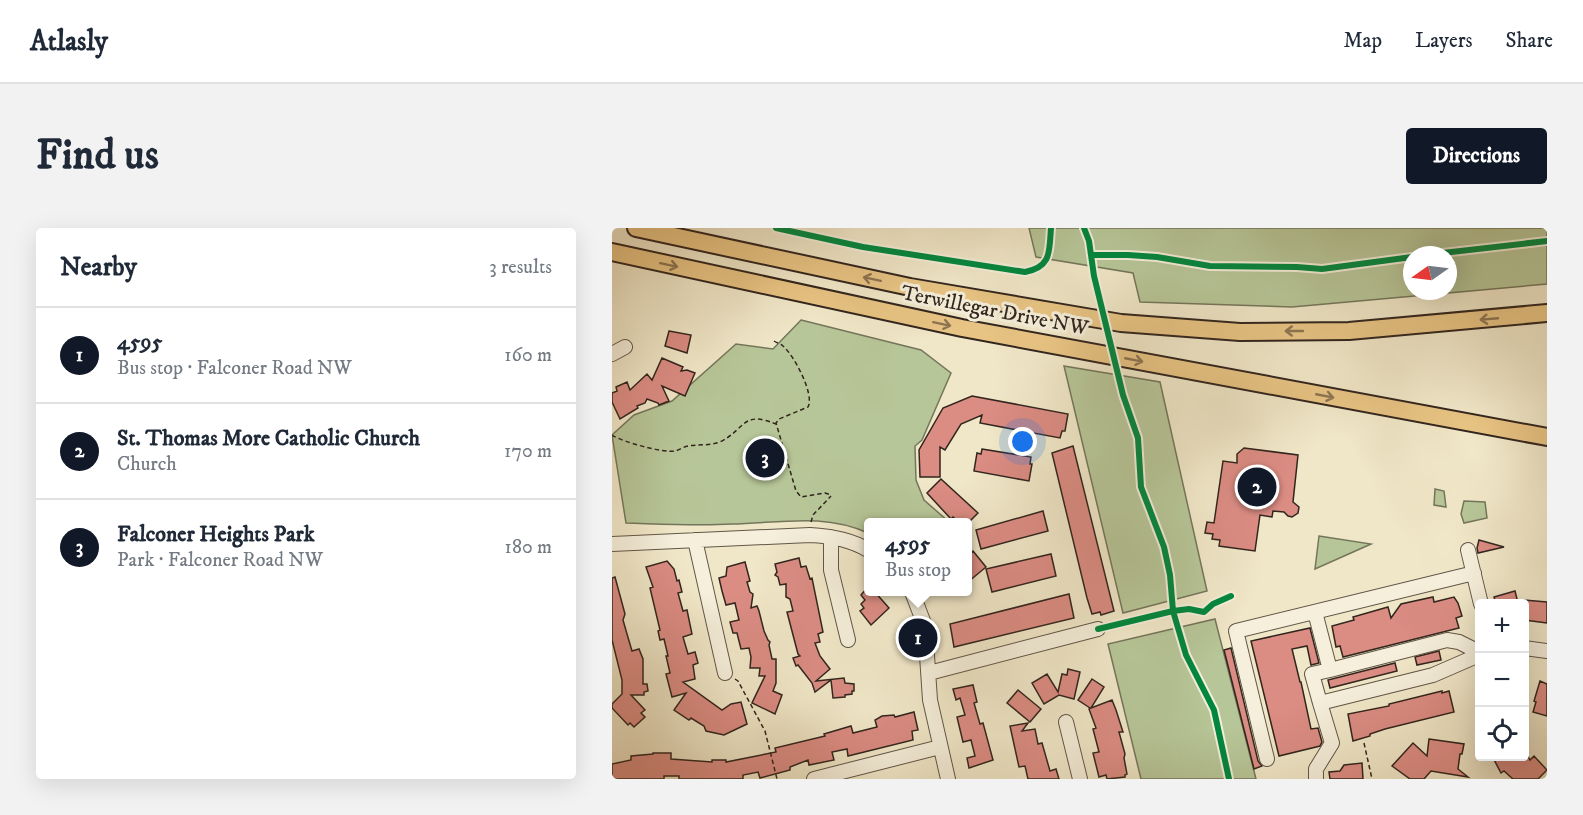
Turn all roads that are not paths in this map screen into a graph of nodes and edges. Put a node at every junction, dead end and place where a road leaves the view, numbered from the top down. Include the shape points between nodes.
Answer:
1 (636, 228) edge
2 (612, 252) edge
3 (1547, 314) edge
4 (625, 347) dead end
5 (612, 354) edge
6 (1547, 437) edge
7 (831, 537) junction
8 (694, 540) junction
9 (612, 544) edge
10 (864, 548) edge
11 (1468, 550) dead end
12 (1474, 573) junction
13 (914, 596) edge
14 (1480, 599) edge
15 (1315, 612) junction
16 (1098, 629) dead end
17 (848, 640) dead end
18 (1529, 649) edge
19 (1547, 651) edge
20 (1477, 653) edge
21 (1475, 656) edge
22 (1330, 670) junction
23 (725, 673) road end
24 (929, 673) junction
25 (1320, 703) junction
26 (1066, 722) dead end
27 (940, 747) junction
28 (1267, 759) dead end
29 (814, 779) edge
30 (948, 779) edge
31 (1080, 779) edge
32 (1316, 779) edge

3 -> 1 main road, Terwillegar Drive NW via 1348,331 1240,332 1145,325 910,287
2 -> 6 main road, Terwillegar Drive NW via 962,328
4 - 5 street
7 - 8 street
7 - 10 street
7 - 17 street via 831,570
8 - 9 street
8 - 23 street
11 - 12 street
12 - 14 street
12 - 15 street
13 - 24 street via 925,626
15 - 22 street
15 - 28 street via 1236,631
16 - 24 street
18 - 19 street
20 - 22 street via 1447,640
21 - 25 street via 1433,675
22 - 25 street via 1312,674
24 - 27 street
25 - 32 street via 1332,743 1316,769
26 - 31 street
27 - 29 street
27 - 30 street

